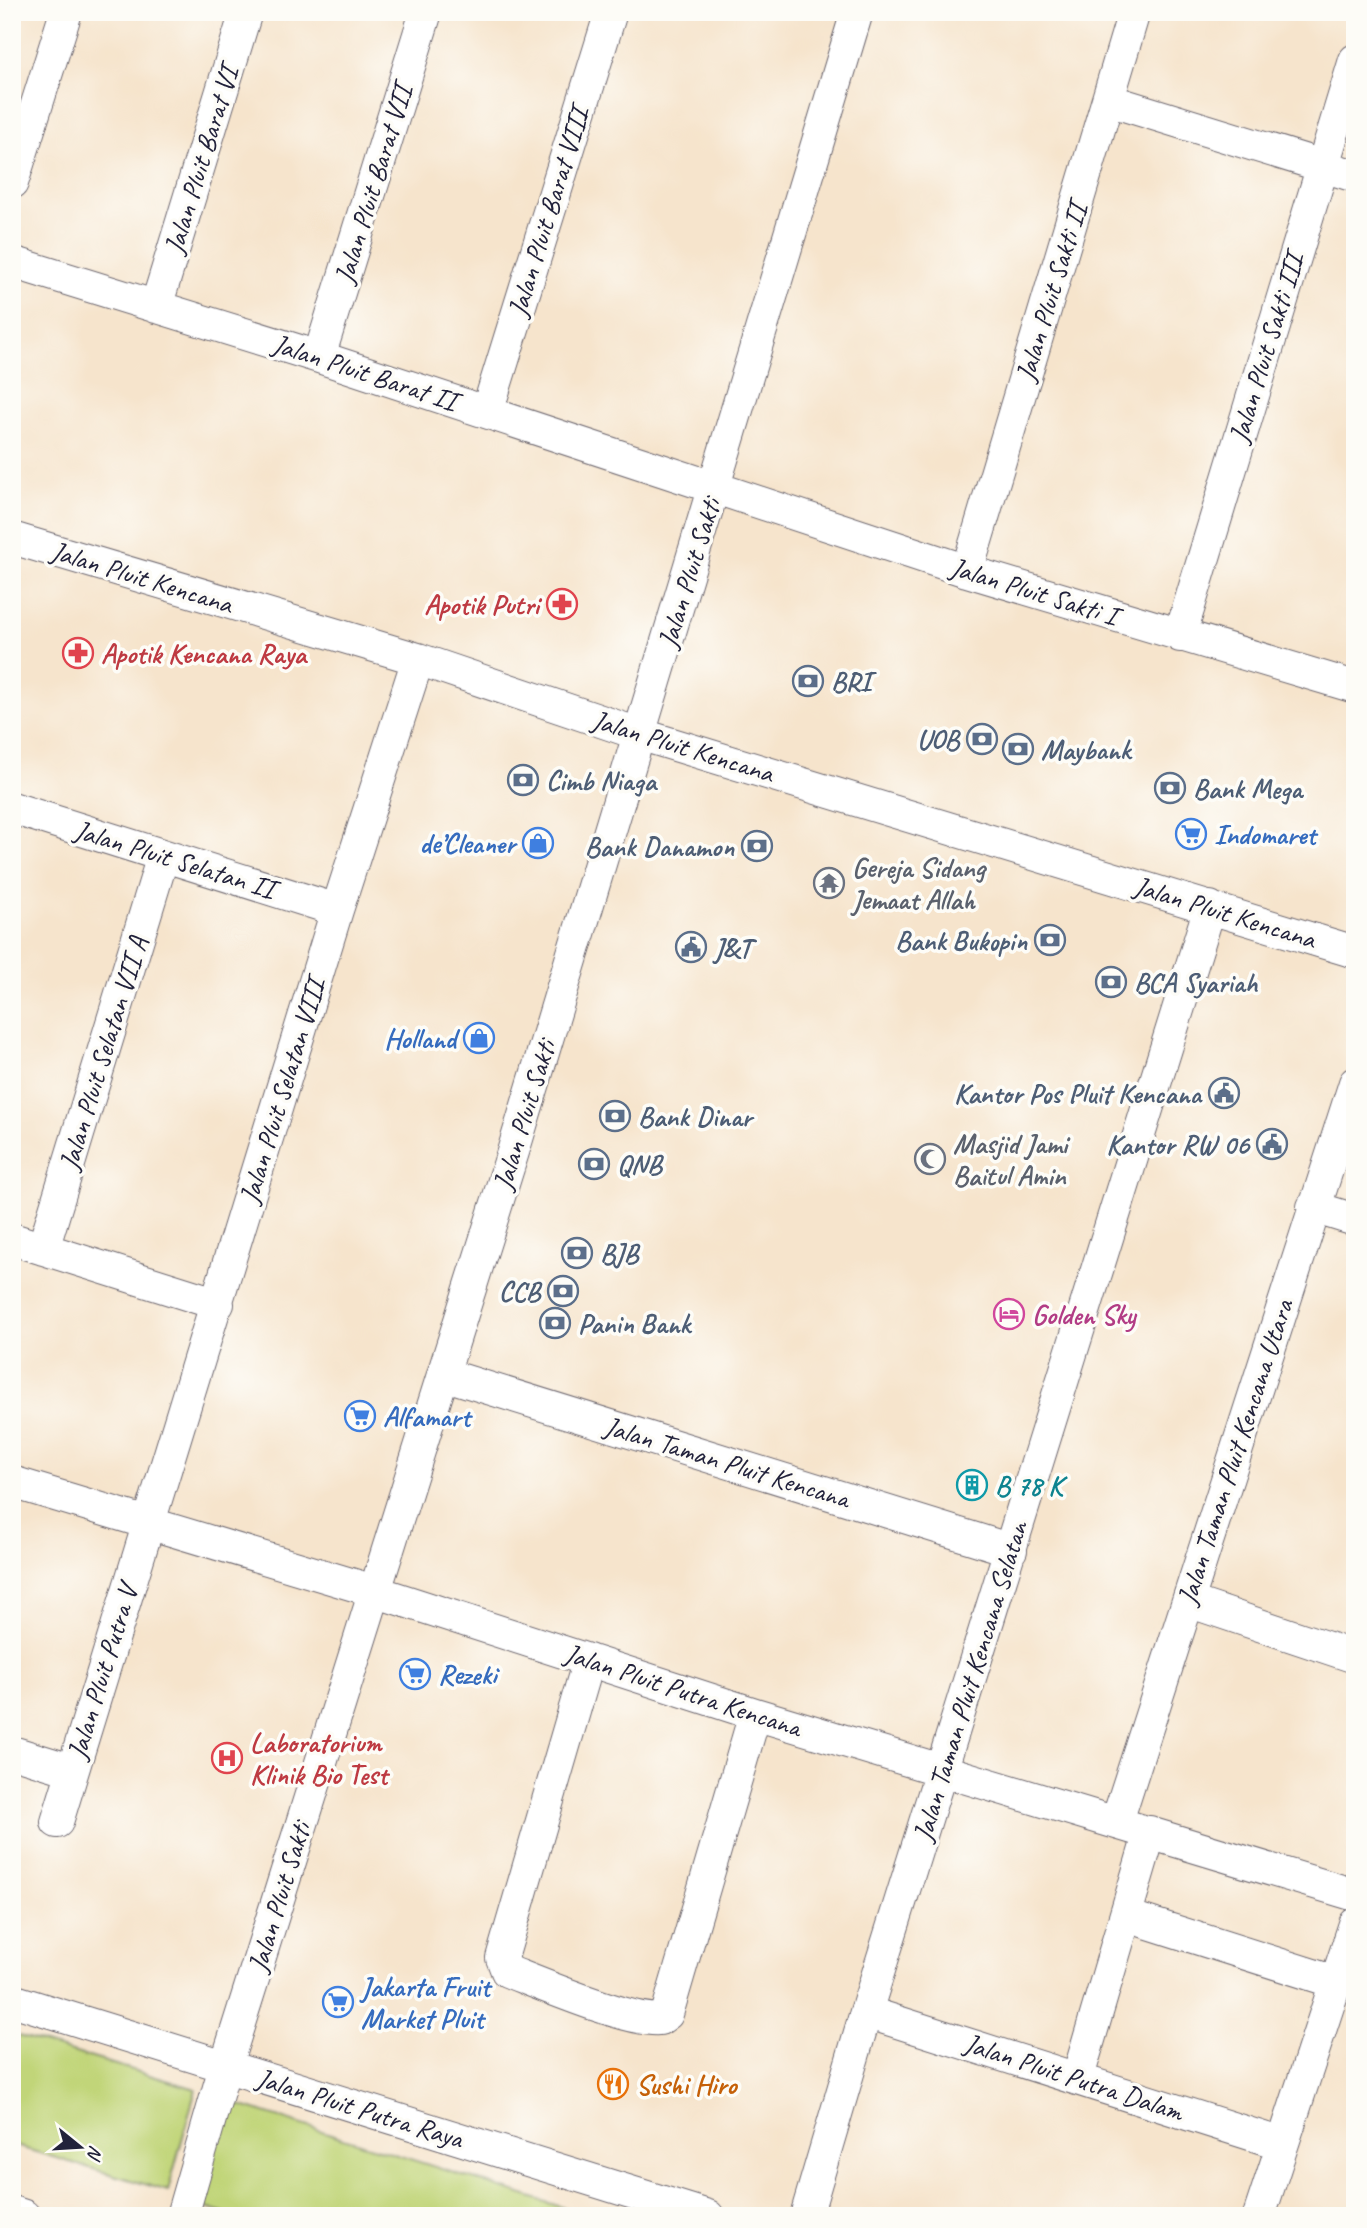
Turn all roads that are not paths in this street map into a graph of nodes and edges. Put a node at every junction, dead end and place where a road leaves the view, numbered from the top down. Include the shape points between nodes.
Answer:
1 (66, 12) edge
2 (246, 12) edge
3 (426, 12) edge
4 (611, 12) edge
5 (857, 12) edge
6 (1134, 12) edge
7 (1355, 60) edge
8 (1108, 100) junction
9 (1321, 166) junction
10 (1355, 176) edge
11 (12, 183) edge
12 (12, 262) edge
13 (156, 307) junction
14 (319, 357) junction
15 (487, 412) junction
16 (716, 486) junction
17 (12, 538) edge
18 (967, 571) junction
19 (1180, 636) junction
20 (418, 659) junction
21 (1355, 687) edge
22 (639, 734) junction
23 (12, 808) edge
24 (163, 856) junction
25 (1210, 907) junction
26 (337, 910) junction
27 (1355, 952) edge
28 (1355, 1083) edge
29 (1313, 1207) junction
30 (1355, 1220) edge
31 (12, 1239) edge
32 (43, 1250) junction
33 (218, 1304) junction
34 (443, 1374) junction
35 (12, 1482) edge
36 (148, 1524) junction
37 (1011, 1550) junction
38 (374, 1591) junction
39 (1188, 1601) junction
40 (1355, 1657) edge
41 (589, 1660) junction
42 (755, 1714) junction
43 (12, 1752) edge
44 (71, 1770) junction
45 (942, 1771) junction
46 (1117, 1821) junction
47 (57, 1822) dead end
48 (1150, 1832) junction
49 (1355, 1895) edge
50 (1127, 1916) junction
51 (1355, 1924) edge
52 (1335, 1982) junction
53 (12, 2000) edge
54 (866, 2012) junction
55 (226, 2066) junction
56 (1078, 2077) junction
57 (1282, 2144) junction
58 (184, 2209) edge
59 (12, 2212) edge
60 (24, 2216) edge
61 (708, 2216) edge
62 (806, 2216) edge
63 (1259, 2216) edge

1 - 11 street
2 - 13 street, Jalan Pluit Barat VI
3 - 14 street, Jalan Pluit Barat VII
4 - 15 street, Jalan Pluit Barat VIII
5 - 16 street, Jalan Pluit Sakti
6 - 8 street, Jalan Pluit Sakti II
7 - 9 street, Jalan Pluit Sakti III
8 - 9 street
8 - 18 street, Jalan Pluit Sakti II
9 - 10 street
9 - 19 street, Jalan Pluit Sakti III
12 - 13 street, Jalan Pluit Barat II
13 - 14 street, Jalan Pluit Barat II
14 - 15 street, Jalan Pluit Barat II
15 - 16 street, Jalan Pluit Barat II
16 - 18 street, Jalan Pluit Sakti I
16 - 22 street, Jalan Pluit Sakti
17 - 20 street, Jalan Pluit Kencana
18 - 19 street, Jalan Pluit Sakti I
19 - 21 street, Jalan Pluit Sakti I
20 - 22 street, Jalan Pluit Kencana
20 - 26 street, Jalan Pluit Selatan VIII
22 - 25 street, Jalan Pluit Kencana
22 - 34 street, Jalan Pluit Sakti
23 - 24 street, Jalan Pluit Selatan II
24 - 26 street, Jalan Pluit Selatan II
24 - 32 street, Jalan Pluit Selatan VII A
25 - 27 street, Jalan Pluit Kencana
25 - 37 street, Jalan Taman Pluit Kencana Selatan
26 - 33 street, Jalan Pluit Selatan VIII
28 - 29 street, Jalan Taman Pluit Kencana Utara
29 - 30 street
29 - 39 street, Jalan Taman Pluit Kencana Utara
31 - 32 street
32 - 33 street
33 - 36 street, Jalan Pluit Selatan VIII
34 - 37 street, Jalan Taman Pluit Kencana
34 - 38 street, Jalan Pluit Sakti
35 - 36 street, Jalan Pluit Putra Kencana
36 - 38 street, Jalan Pluit Putra Kencana
36 - 44 street, Jalan Pluit Putra V
37 - 45 street, Jalan Taman Pluit Kencana Selatan
38 - 41 street, Jalan Pluit Putra Kencana
38 - 55 street, Jalan Pluit Sakti
39 - 40 street
39 - 46 street, Jalan Taman Pluit Kencana Utara
41 - 42 street, Jalan Pluit Putra Kencana
41 - 42 street via 502,1963 507,1971 608,2007 654,2020 667,2014
42 - 45 street, Jalan Pluit Putra Kencana
43 - 44 street
44 - 47 street, Jalan Pluit Putra V
45 - 46 street, Jalan Pluit Putra Kencana
45 - 54 street, Jalan Taman Pluit Kencana Selatan
46 - 48 street, Jalan Pluit Putra Kencana
48 - 49 street, Jalan Pluit Putra Kencana
48 - 50 street
50 - 52 street
50 - 56 street
51 - 52 street
52 - 57 street
53 - 55 street, Jalan Pluit Putra Raya
54 - 56 street, Jalan Pluit Putra Dalam
54 - 62 street, Jalan Taman Pluit Kencana Selatan
55 - 58 street, Jalan Pluit Sakti
55 - 61 street, Jalan Pluit Putra Raya
56 - 57 street, Jalan Pluit Putra Dalam
57 - 63 street
59 - 60 street

